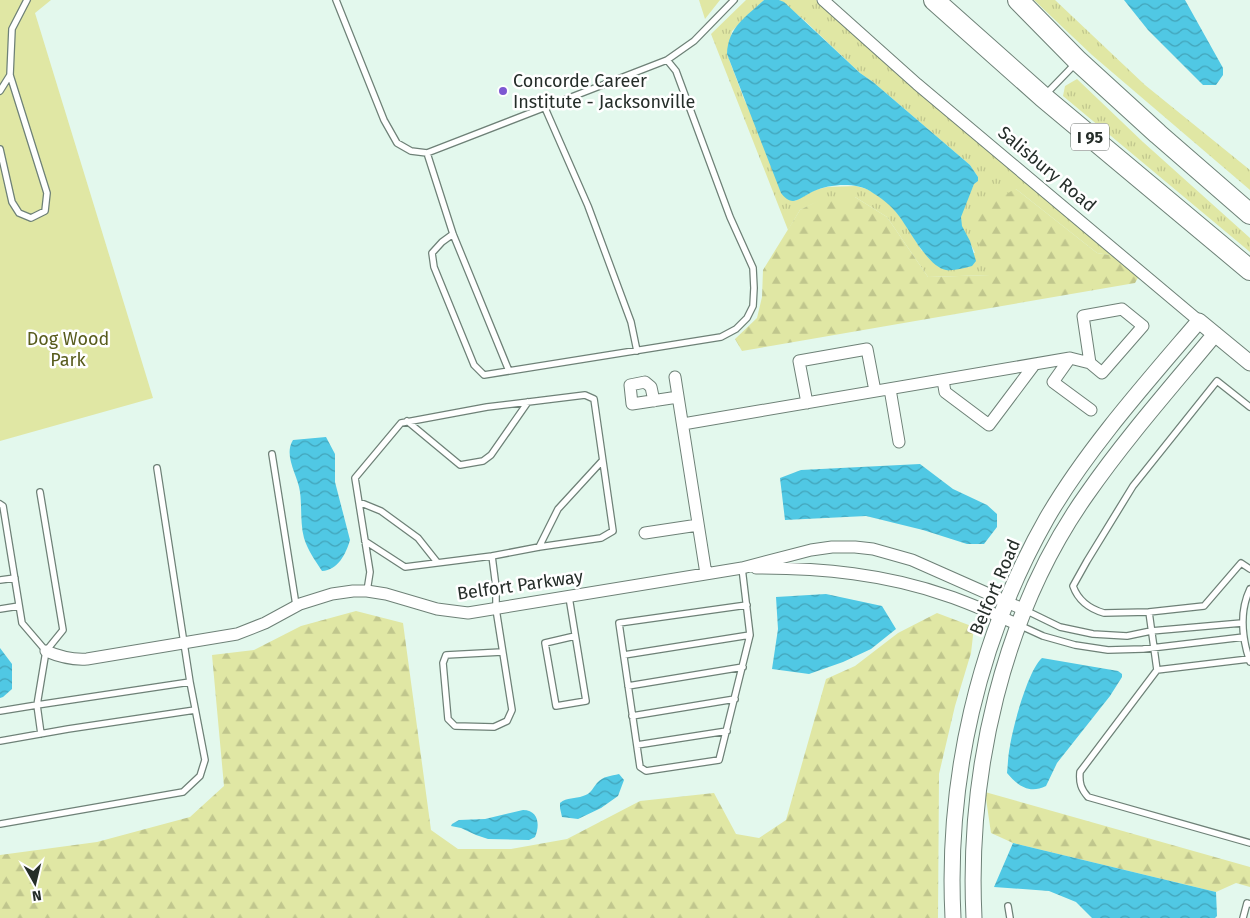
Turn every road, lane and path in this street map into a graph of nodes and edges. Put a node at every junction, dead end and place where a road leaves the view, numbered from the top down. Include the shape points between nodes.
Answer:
1 (27, 0) edge
2 (336, 0) edge
3 (734, 0) edge
4 (824, 0) edge
5 (934, 0) edge
6 (1018, 0) edge
7 (668, 60) junction
8 (1078, 61) junction
9 (10, 75) junction
10 (0, 91) edge
11 (1043, 97) junction
12 (545, 108) junction
13 (0, 149) edge
14 (427, 153) junction
15 (1250, 214) edge
16 (453, 234) junction
17 (1250, 270) edge
18 (1199, 320) junction
19 (1215, 334) junction
20 (637, 352) junction
21 (1070, 358) junction
22 (1090, 363) junction
23 (1250, 363) edge
24 (1034, 365) junction
25 (509, 371) junction
26 (675, 377) dead end
27 (943, 380) junction
28 (890, 389) junction
29 (875, 391) junction
30 (678, 397) junction
31 (654, 401) dead end
32 (528, 402) junction
33 (807, 403) junction
34 (1250, 408) edge
35 (1091, 410) dead end
36 (407, 421) junction
37 (683, 424) junction
38 (899, 442) dead end
39 (272, 454) dead end
40 (602, 460) junction
41 (157, 468) dead end
42 (40, 492) dead end
43 (359, 502) junction
44 (0, 504) edge
45 (698, 525) junction
46 (645, 533) dead end
47 (365, 541) junction
48 (539, 547) junction
49 (492, 556) junction
50 (437, 562) junction
51 (742, 568) junction
52 (1250, 569) edge
53 (706, 574) junction
54 (15, 578) junction
55 (0, 580) edge
56 (1250, 589) edge
57 (367, 591) junction
58 (569, 597) junction
59 (1007, 601) junction
60 (747, 605) junction
61 (20, 606) junction
62 (296, 606) junction
63 (0, 609) edge
64 (496, 609) junction
65 (1026, 610) junction
66 (1149, 612) junction
67 (1000, 617) junction
68 (1242, 623) junction
69 (1019, 625) junction
70 (1151, 631) junction
71 (750, 635) junction
72 (575, 636) junction
73 (1244, 637) junction
74 (185, 644) junction
75 (1154, 648) junction
76 (46, 651) junction
77 (502, 652) junction
78 (624, 655) junction
79 (1249, 661) edge
80 (742, 667) junction
81 (1157, 670) junction
82 (190, 682) junction
83 (628, 686) junction
84 (735, 699) junction
85 (37, 705) junction
86 (196, 710) junction
87 (0, 711) edge
88 (632, 716) junction
89 (727, 730) junction
90 (40, 734) junction
91 (0, 741) edge
92 (637, 745) junction
93 (0, 824) edge
94 (1250, 843) edge
95 (1250, 904) edge
96 (1008, 906) dead end
97 (953, 918) edge
98 (974, 918) edge
99 (1010, 918) edge
100 (1243, 918) edge

1 - 9 lane via 12,29
2 - 14 lane via 393,136 411,151
3 - 7 lane via 694,41
4 - 18 street, Salisbury Road via 918,84
5 - 11 highway, I 95
6 - 8 highway, I 95
7 - 12 lane
7 - 20 lane via 676,71 730,217 753,268 754,288 747,318 736,329 721,337
8 - 11 lane
8 - 15 highway, I 95
9 - 10 lane
9 - 13 lane via 47,193 45,211 31,218 19,213 12,202
11 - 17 highway, I 95
12 - 14 lane
12 - 20 lane via 588,206 631,322
14 - 16 lane
16 - 25 lane
16 - 25 lane via 432,254 434,267 474,366 484,375
18 - 19 street, Salisbury Road
18 - 59 street, Belfort Road via 1069,483 1037,537
19 - 23 street, Salisbury Road
19 - 65 street, Belfort Road via 1130,435 1086,495 1053,549
20 - 25 lane
21 - 22 street
21 - 24 street
21 - 35 street via 1053,382
22 - 22 street via 1102,373 1143,326 1122,309 1083,316
24 - 27 street
24 - 27 street via 989,425 945,392
26 - 30 street
27 - 28 street
28 - 29 street
28 - 38 street
29 - 33 street
29 - 33 street via 867,349 799,360
30 - 31 street
30 - 37 street
32 - 36 lane
32 - 36 lane via 491,455 483,461 460,465
32 - 40 lane via 585,395 594,399
33 - 37 street
34 - 66 lane via 1217,382 1133,486 1073,586 1076,595 1093,610 1104,613
36 - 43 lane via 355,478
37 - 45 street
39 - 62 lane
40 - 48 lane via 558,509
40 - 48 lane via 613,530 601,538
41 - 74 lane
42 - 76 lane via 63,630
43 - 47 lane
43 - 50 lane via 381,511 418,538
44 - 54 lane via 3,506
45 - 46 street
45 - 53 street
47 - 50 lane via 405,567
47 - 57 lane via 370,572
48 - 49 lane
49 - 50 lane
49 - 64 lane
51 - 53 street, Belfort Parkway
51 - 59 street, Belfort Parkway via 811,550 840,547 873,549 930,567
51 - 60 lane
51 - 67 street, Belfort Parkway via 809,569 869,575 950,596
52 - 66 lane via 1241,563 1204,606
53 - 58 street, Belfort Parkway
54 - 55 lane
54 - 61 lane
56 - 68 lane
57 - 62 street, Belfort Parkway via 332,594
57 - 64 street, Belfort Parkway via 454,613
58 - 64 street, Belfort Parkway
58 - 72 lane
59 - 65 street, Belfort Parkway
59 - 67 street, Belfort Road
60 - 71 lane
60 - 78 lane via 619,623
61 - 63 lane
61 - 76 lane via 22,623
62 - 74 street, Belfort Parkway via 251,630
64 - 77 lane
65 - 69 street, Belfort Road
65 - 70 lane via 1060,627 1093,634 1127,636
66 - 70 lane
67 - 69 street, Belfort Parkway
67 - 97 street, Belfort Road via 965,740 954,814
68 - 70 lane
68 - 73 lane
69 - 75 lane via 1075,645 1108,650
69 - 98 street, Belfort Road via 997,690 986,743 975,816
70 - 75 lane
71 - 78 lane
71 - 80 lane
72 - 72 lane via 586,701 556,706 545,643
73 - 75 lane
73 - 79 lane
74 - 76 street, Belfort Parkway via 87,660
74 - 82 lane
75 - 81 lane
76 - 85 lane
77 - 77 lane via 512,710 507,721 494,727 455,726 448,719 443,663 446,655
78 - 83 lane
79 - 81 lane
80 - 83 lane
80 - 84 lane
81 - 94 lane via 1080,772 1082,791 1088,797
82 - 85 lane
82 - 86 lane
83 - 88 lane
84 - 88 lane
84 - 89 lane
85 - 87 lane
85 - 90 lane
86 - 90 lane
86 - 93 lane via 205,760 200,776 182,792
88 - 92 lane
89 - 92 lane
89 - 92 lane via 719,760 646,771 640,767
90 - 91 lane
95 - 100 lane via 1247,903
96 - 99 lane

